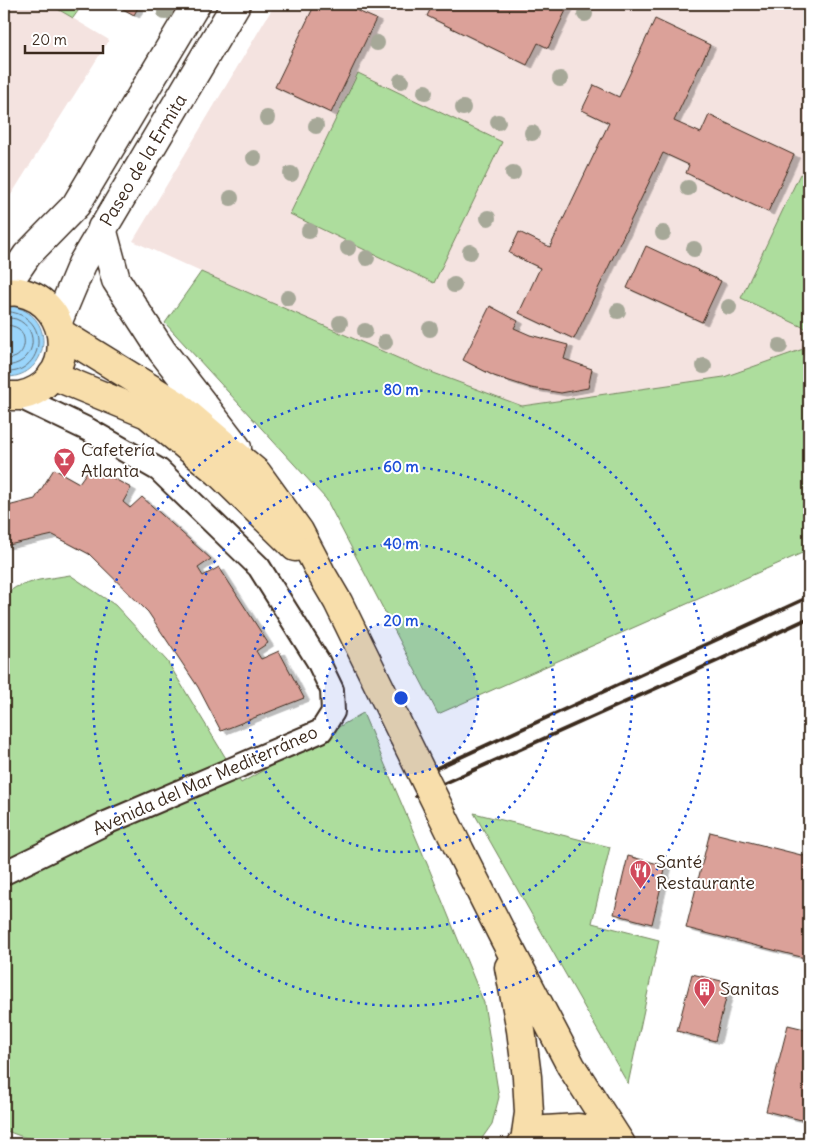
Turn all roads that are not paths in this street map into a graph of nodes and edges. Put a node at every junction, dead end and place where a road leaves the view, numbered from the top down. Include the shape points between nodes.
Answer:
1 (196, 4) edge
2 (236, 4) edge
3 (102, 228) junction
4 (4, 291) edge
5 (60, 328) junction
6 (52, 375) junction
7 (11, 396) edge
8 (257, 473) junction
9 (321, 573) junction
10 (4, 873) edge
11 (504, 938) junction
12 (523, 1142) edge
13 (620, 1144) edge

1 - 4 main road, Paseo de la Ermita via 76,205 27,255
2 - 3 main road, Paseo de la Ermita
3 - 5 main road, Paseo de la Ermita via 82,264
3 - 8 main road via 116,280 162,351
4 - 5 main road via 35,298 48,308
5 - 6 main road via 63,348
5 - 8 main road via 177,405
6 - 7 main road via 31,392
6 - 9 main road via 148,414 218,472
7 - 10 street, Avenida del Mar Mediterráneo via 89,430 159,470 260,568 318,661 332,690 333,712 321,731 106,822
8 - 9 main road via 299,531
9 - 11 main road, bridge
11 - 12 main road via 527,1076 529,1113
11 - 13 main road via 571,1066
12 - 13 main road via 545,1130 578,1128 602,1134

